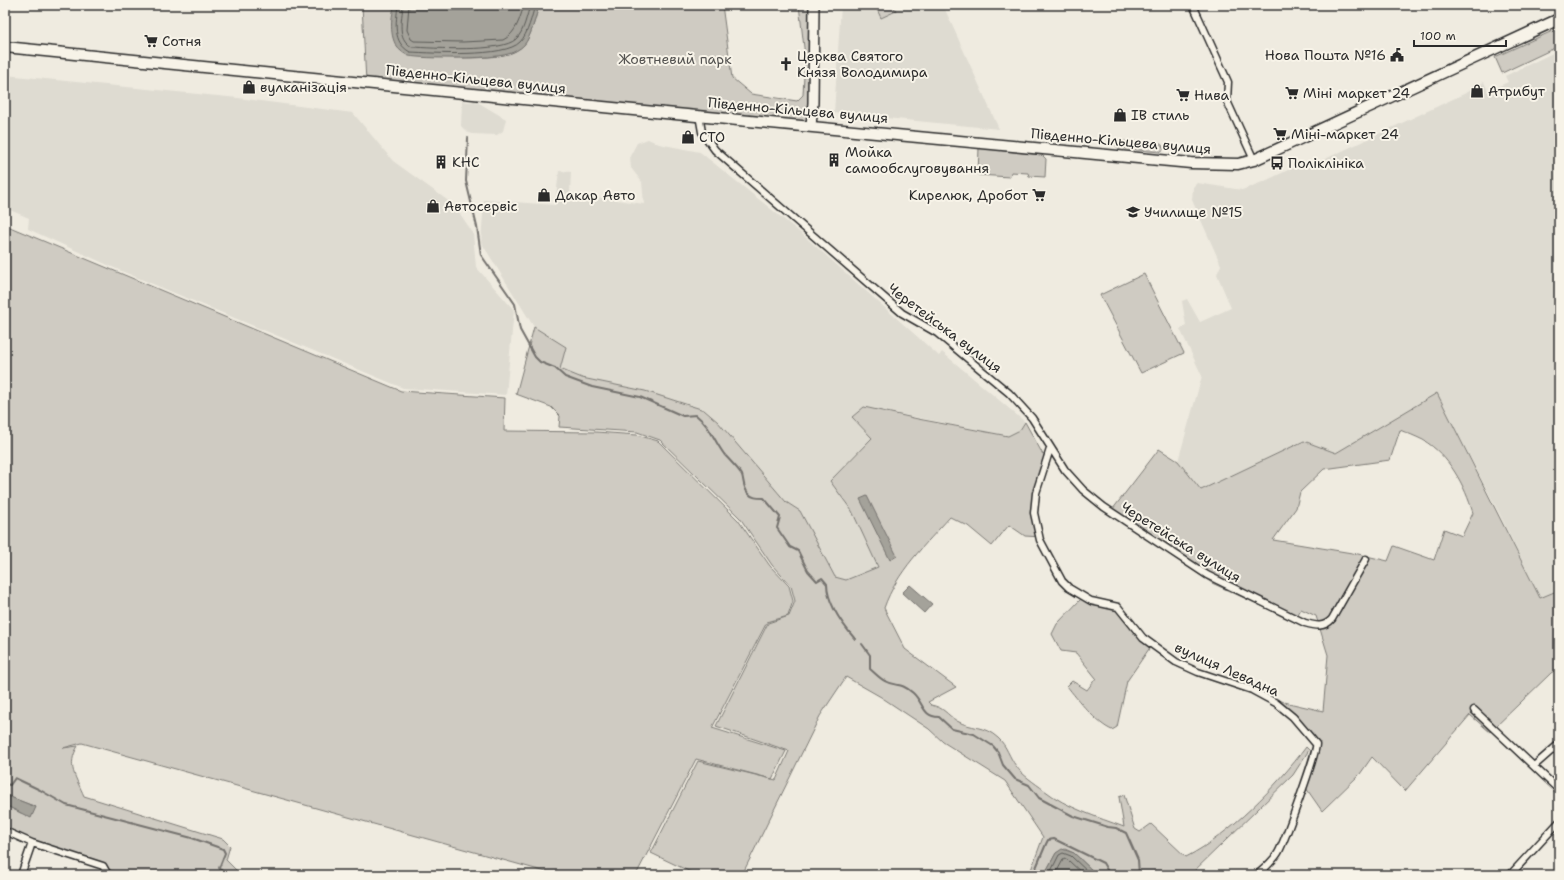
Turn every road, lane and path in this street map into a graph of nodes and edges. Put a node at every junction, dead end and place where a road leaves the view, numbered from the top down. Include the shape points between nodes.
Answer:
1 (814, 5) edge
2 (1193, 5) edge
3 (1559, 19) edge
4 (5, 47) edge
5 (700, 115) junction
6 (811, 126) junction
7 (1254, 160) junction
8 (1050, 449) junction
9 (1366, 558) dead end
10 (1474, 710) dead end
11 (1559, 744) edge
12 (1534, 766) junction
13 (1559, 790) edge
14 (1559, 822) edge
15 (5, 831) edge
16 (32, 843) junction
17 (21, 875) edge
18 (108, 875) edge
19 (1257, 875) edge
20 (1510, 875) edge

1 - 6 street
2 - 7 street via 1228,82 1227,101
3 - 7 main road, Південно-Кільцева вулиця
4 - 5 main road, Південно-Кільцева вулиця
5 - 6 main road, Південно-Кільцева вулиця
5 - 8 street, Черетейська вулиця via 702,132 715,150 902,313 937,333 1004,388 1029,413
6 - 7 main road, Південно-Кільцева вулиця via 1191,163 1238,164
8 - 9 street, Черетейська вулиця via 1083,490 1132,527 1220,582 1310,624 1322,626 1329,623
8 - 19 street, вулиця Левадна via 1036,493 1034,513 1040,540 1062,581 1091,601 1118,607 1143,638 1176,662 1261,694 1280,705 1316,744 1317,748 1304,788 1279,851
10 - 12 street
11 - 12 street
12 - 13 street
14 - 20 street
15 - 16 street
16 - 17 street
16 - 18 street via 103,866

